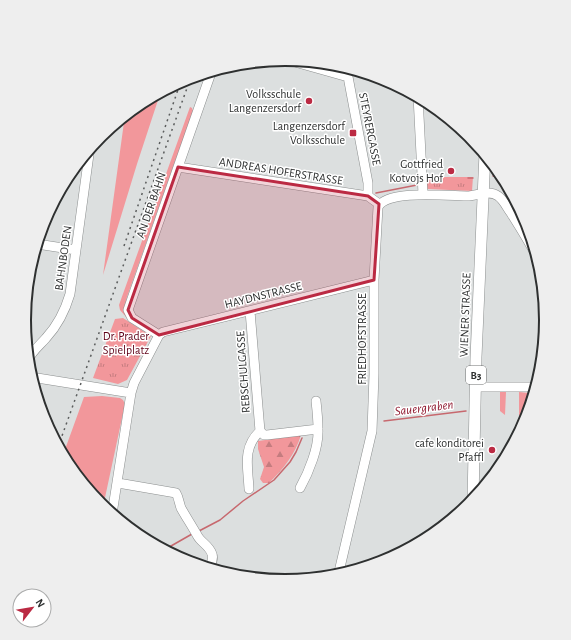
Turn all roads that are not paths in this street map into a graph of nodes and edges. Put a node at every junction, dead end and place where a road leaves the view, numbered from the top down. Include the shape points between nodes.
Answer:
1 (314, 67) edge
2 (347, 73) edge
3 (209, 77) edge
4 (348, 77) junction
5 (418, 103) edge
6 (88, 159) edge
7 (485, 162) edge
8 (178, 167) junction
9 (423, 194) junction
10 (483, 194) junction
11 (368, 196) junction
12 (379, 204) junction
13 (525, 236) edge
14 (43, 245) edge
15 (76, 250) junction
16 (374, 280) junction
17 (250, 311) junction
18 (159, 335) junction
19 (33, 353) edge
20 (38, 378) edge
21 (476, 387) junction
22 (531, 387) edge
23 (131, 393) junction
24 (316, 401) dead end
25 (318, 429) junction
26 (260, 431) junction
27 (118, 483) junction
28 (300, 488) dead end
29 (249, 489) dead end
30 (473, 492) edge
31 (113, 507) edge
32 (213, 564) edge
33 (340, 569) edge

1 - 4 street
2 - 4 street, STEYRERGASSE
3 - 8 street, AN DER BAHN
4 - 11 street, STEYRERGASSE via 368,183
5 - 9 street
6 - 15 street, BAHNBODEN
7 - 10 main road, WIENER STRASSE / B3
8 - 11 street, ANDREAS HOFERSTRASSE
8 - 18 street, AN DER BAHN via 128,310 132,318
9 - 10 street
9 - 12 street via 388,199
10 - 13 street via 493,193 501,198
10 - 21 main road, WIENER STRASSE / B3
11 - 12 street, ANDREAS HOFERSTRASSE
12 - 16 street, FRIEDHOFSTRASSE
14 - 15 street
15 - 19 street, BAHNBODEN via 70,294 64,312 54,329
16 - 17 street, HAYDNSTRASSE
16 - 33 street, FRIEDHOFSTRASSE via 372,432
17 - 18 street, HAYDNSTRASSE via 162,332
17 - 26 street, REBSCHULGASSE
18 - 23 street
20 - 23 street
21 - 22 street
21 - 30 main road, WIENER STRASSE / B3
23 - 27 street
24 - 25 street
25 - 26 street via 267,435
25 - 28 street via 307,476
26 - 29 street via 248,448
27 - 31 street
27 - 32 street via 176,493 180,506 195,532 217,557

